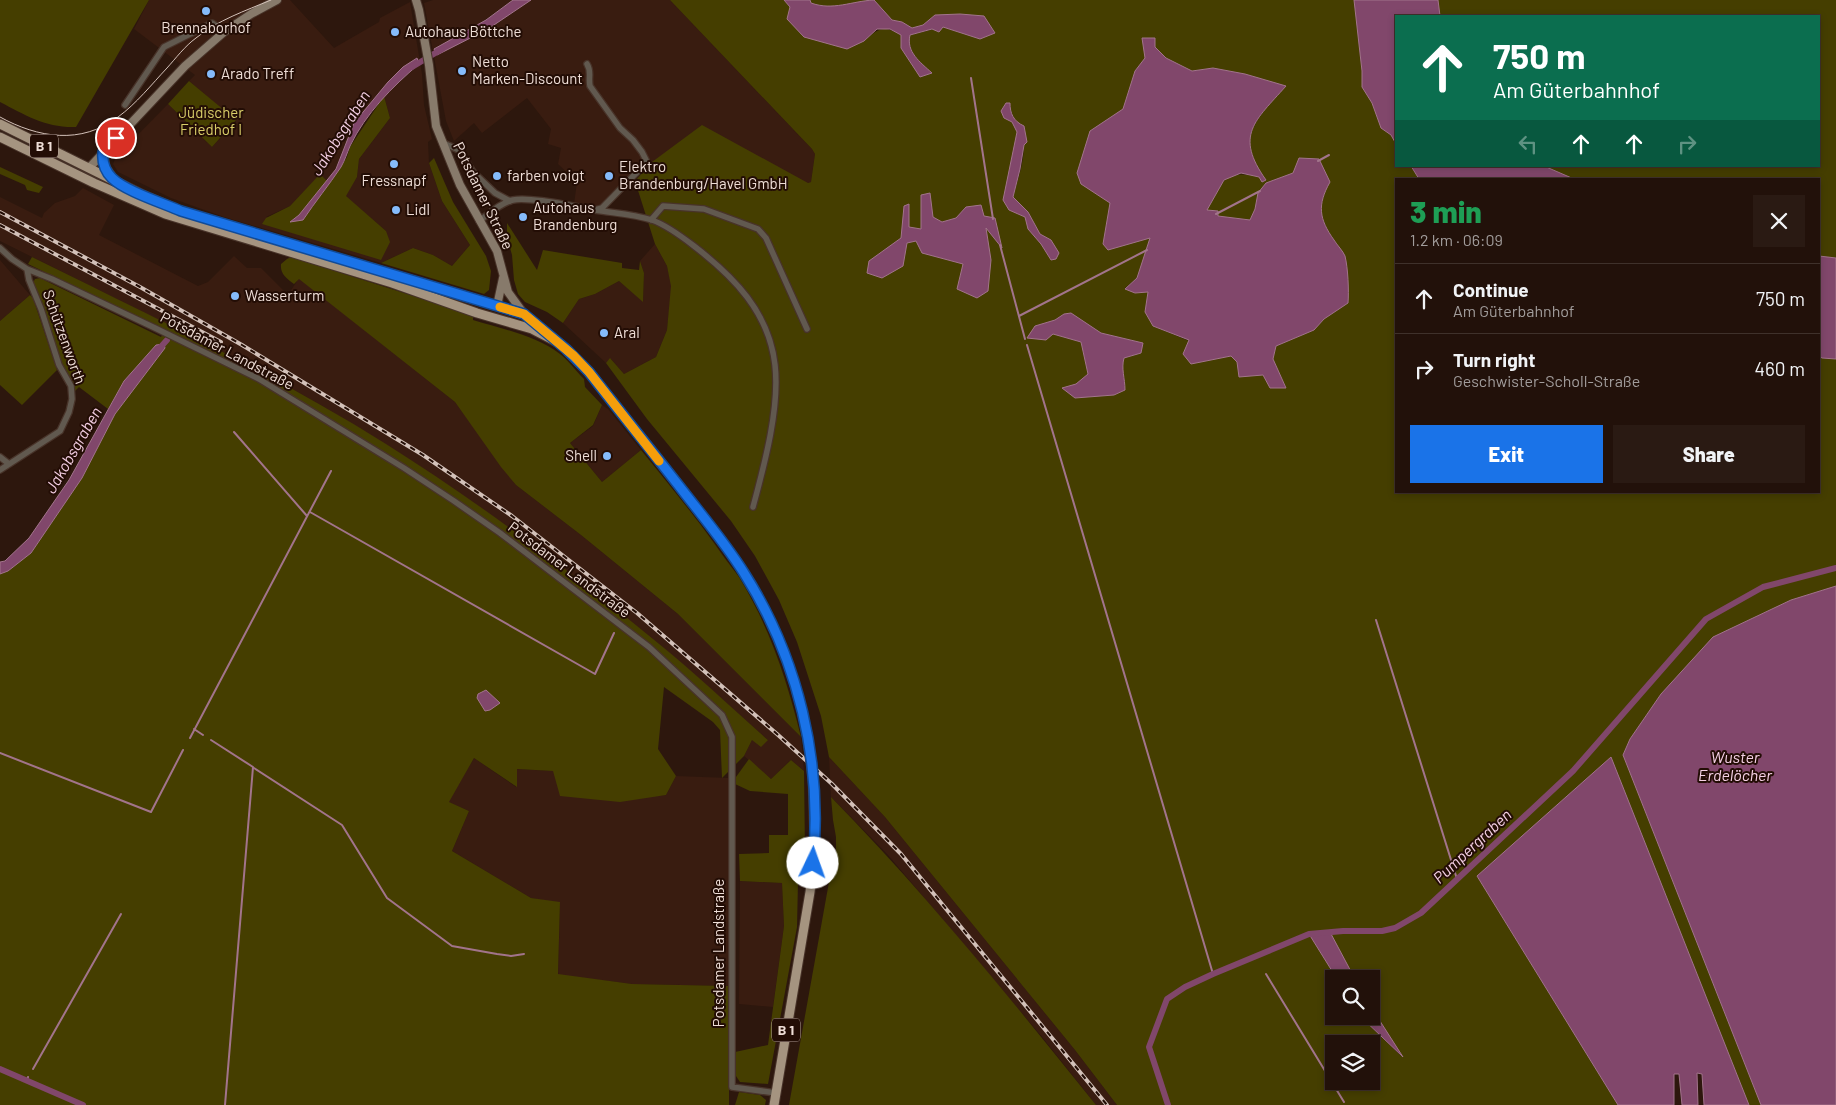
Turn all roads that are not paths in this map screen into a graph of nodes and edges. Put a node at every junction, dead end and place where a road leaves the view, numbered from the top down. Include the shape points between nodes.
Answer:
1 (277, 0) edge
2 (416, 0) edge
3 (224, 32) junction
4 (587, 64) dead end
5 (125, 105) dead end
6 (0, 124) edge
7 (0, 137) edge
8 (443, 143) junction
9 (103, 152) junction
10 (89, 168) junction
11 (80, 176) junction
12 (120, 183) junction
13 (510, 201) junction
14 (595, 210) junction
15 (651, 220) junction
16 (479, 221) junction
17 (275, 244) junction
18 (0, 248) edge
19 (27, 269) junction
20 (504, 275) junction
21 (497, 306) junction
22 (524, 314) junction
23 (494, 317) junction
24 (807, 329) dead end
25 (554, 341) junction
26 (0, 457) edge
27 (9, 464) junction
28 (0, 470) edge
29 (753, 507) dead end
30 (776, 1093) junction
31 (774, 1105) edge

1 - 3 street
2 - 8 street, Potsdamer Straße via 429,66 434,117
3 - 5 street via 212,23 164,47
3 - 9 street via 185,66
4 - 14 street via 591,71 590,86 646,160 611,200
6 - 10 main road, B 1
7 - 11 main road, B 1
8 - 13 street via 459,150 473,172 495,193
8 - 16 street, Potsdamer Straße
9 - 10 street
9 - 12 main road via 107,172
10 - 11 main road
10 - 12 main road, B 1
11 - 17 main road, B 1 via 165,214
12 - 17 main road, B 1 via 181,211
13 - 14 street via 528,200
13 - 16 street
14 - 15 street
15 - 24 street via 659,209 668,205 704,209 758,229 766,238
15 - 29 street via 686,240 742,288 762,319 770,340 776,376 773,415
16 - 20 street, Potsdamer Straße via 497,251
17 - 21 main road, B 1
17 - 23 main road
18 - 19 street, Potsdamer Landstraße
19 - 27 street, Schützenworth via 59,365 72,393 69,412 60,431
19 - 30 street, Potsdamer Landstraße via 259,379 404,468 500,533 648,647 722,715 732,737 732,1087
20 - 21 street, Potsdamer Straße
20 - 22 street via 508,292
21 - 22 main road, B 1
21 - 23 main road
22 - 25 main road, B 1
23 - 25 main road, B 1
25 - 30 main road, B 1, bridge via 589,372 744,573 782,645 801,704 813,778 814,848 810,892
26 - 27 street
27 - 28 street, Schützenworth
30 - 31 main road, B 1

